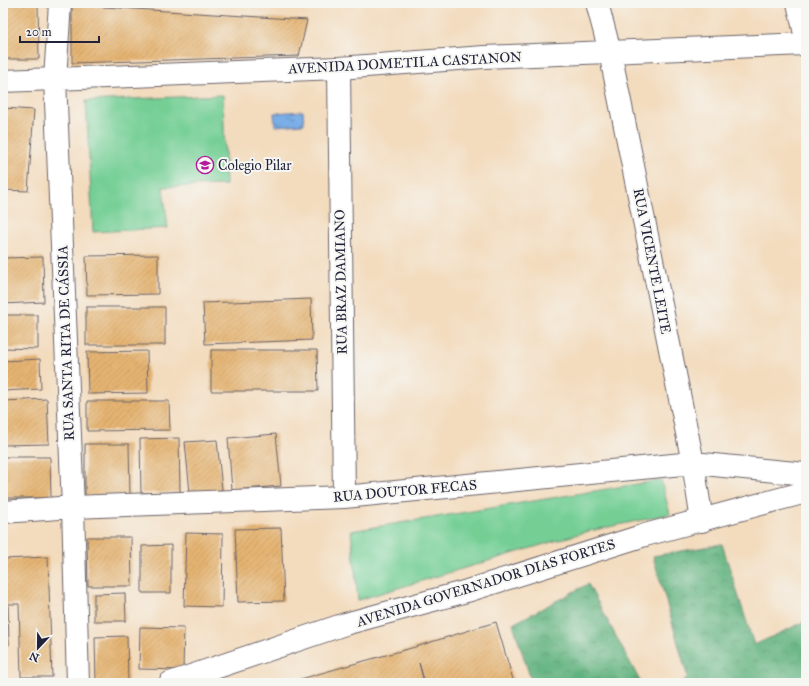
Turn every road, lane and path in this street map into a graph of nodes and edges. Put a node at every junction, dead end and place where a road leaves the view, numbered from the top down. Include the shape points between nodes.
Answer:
1 (60, 3) edge
2 (597, 3) edge
3 (798, 3) edge
4 (806, 38) edge
5 (806, 44) edge
6 (610, 52) junction
7 (339, 68) junction
8 (55, 79) junction
9 (3, 81) edge
10 (693, 463) junction
11 (806, 474) edge
12 (806, 492) edge
13 (344, 497) junction
14 (73, 507) junction
15 (3, 512) edge
16 (702, 520) junction
17 (78, 683) edge
18 (170, 683) edge

1 - 8 street, RUA SANTA RITA DE CÁSSIA
2 - 6 street, RUA VICENTE LEITE
3 - 4 street
5 - 6 street, AVENIDA DOMETILA CASTANON
6 - 7 street, AVENIDA DOMETILA CASTANON via 484,57
6 - 10 street, RUA VICENTE LEITE
7 - 8 street, AVENIDA DOMETILA CASTANON
7 - 13 street, RUA BRAZ DAMIANO
8 - 9 street, AVENIDA DOMETILA CASTANON
8 - 14 street, RUA SANTA RITA DE CÁSSIA
10 - 11 street, RUA DOUTOR FECAS
10 - 13 street, RUA DOUTOR FECAS
10 - 16 street, RUA VICENTE LEITE
12 - 16 street, AVENIDA GOVERNADOR DIAS FORTES
13 - 14 street, RUA DOUTOR FECAS
14 - 15 street, RUA DOUTOR FECAS
14 - 17 street, RUA SANTA RITA DE CÁSSIA
16 - 18 street, AVENIDA GOVERNADOR DIAS FORTES via 645,535 467,591 345,624

